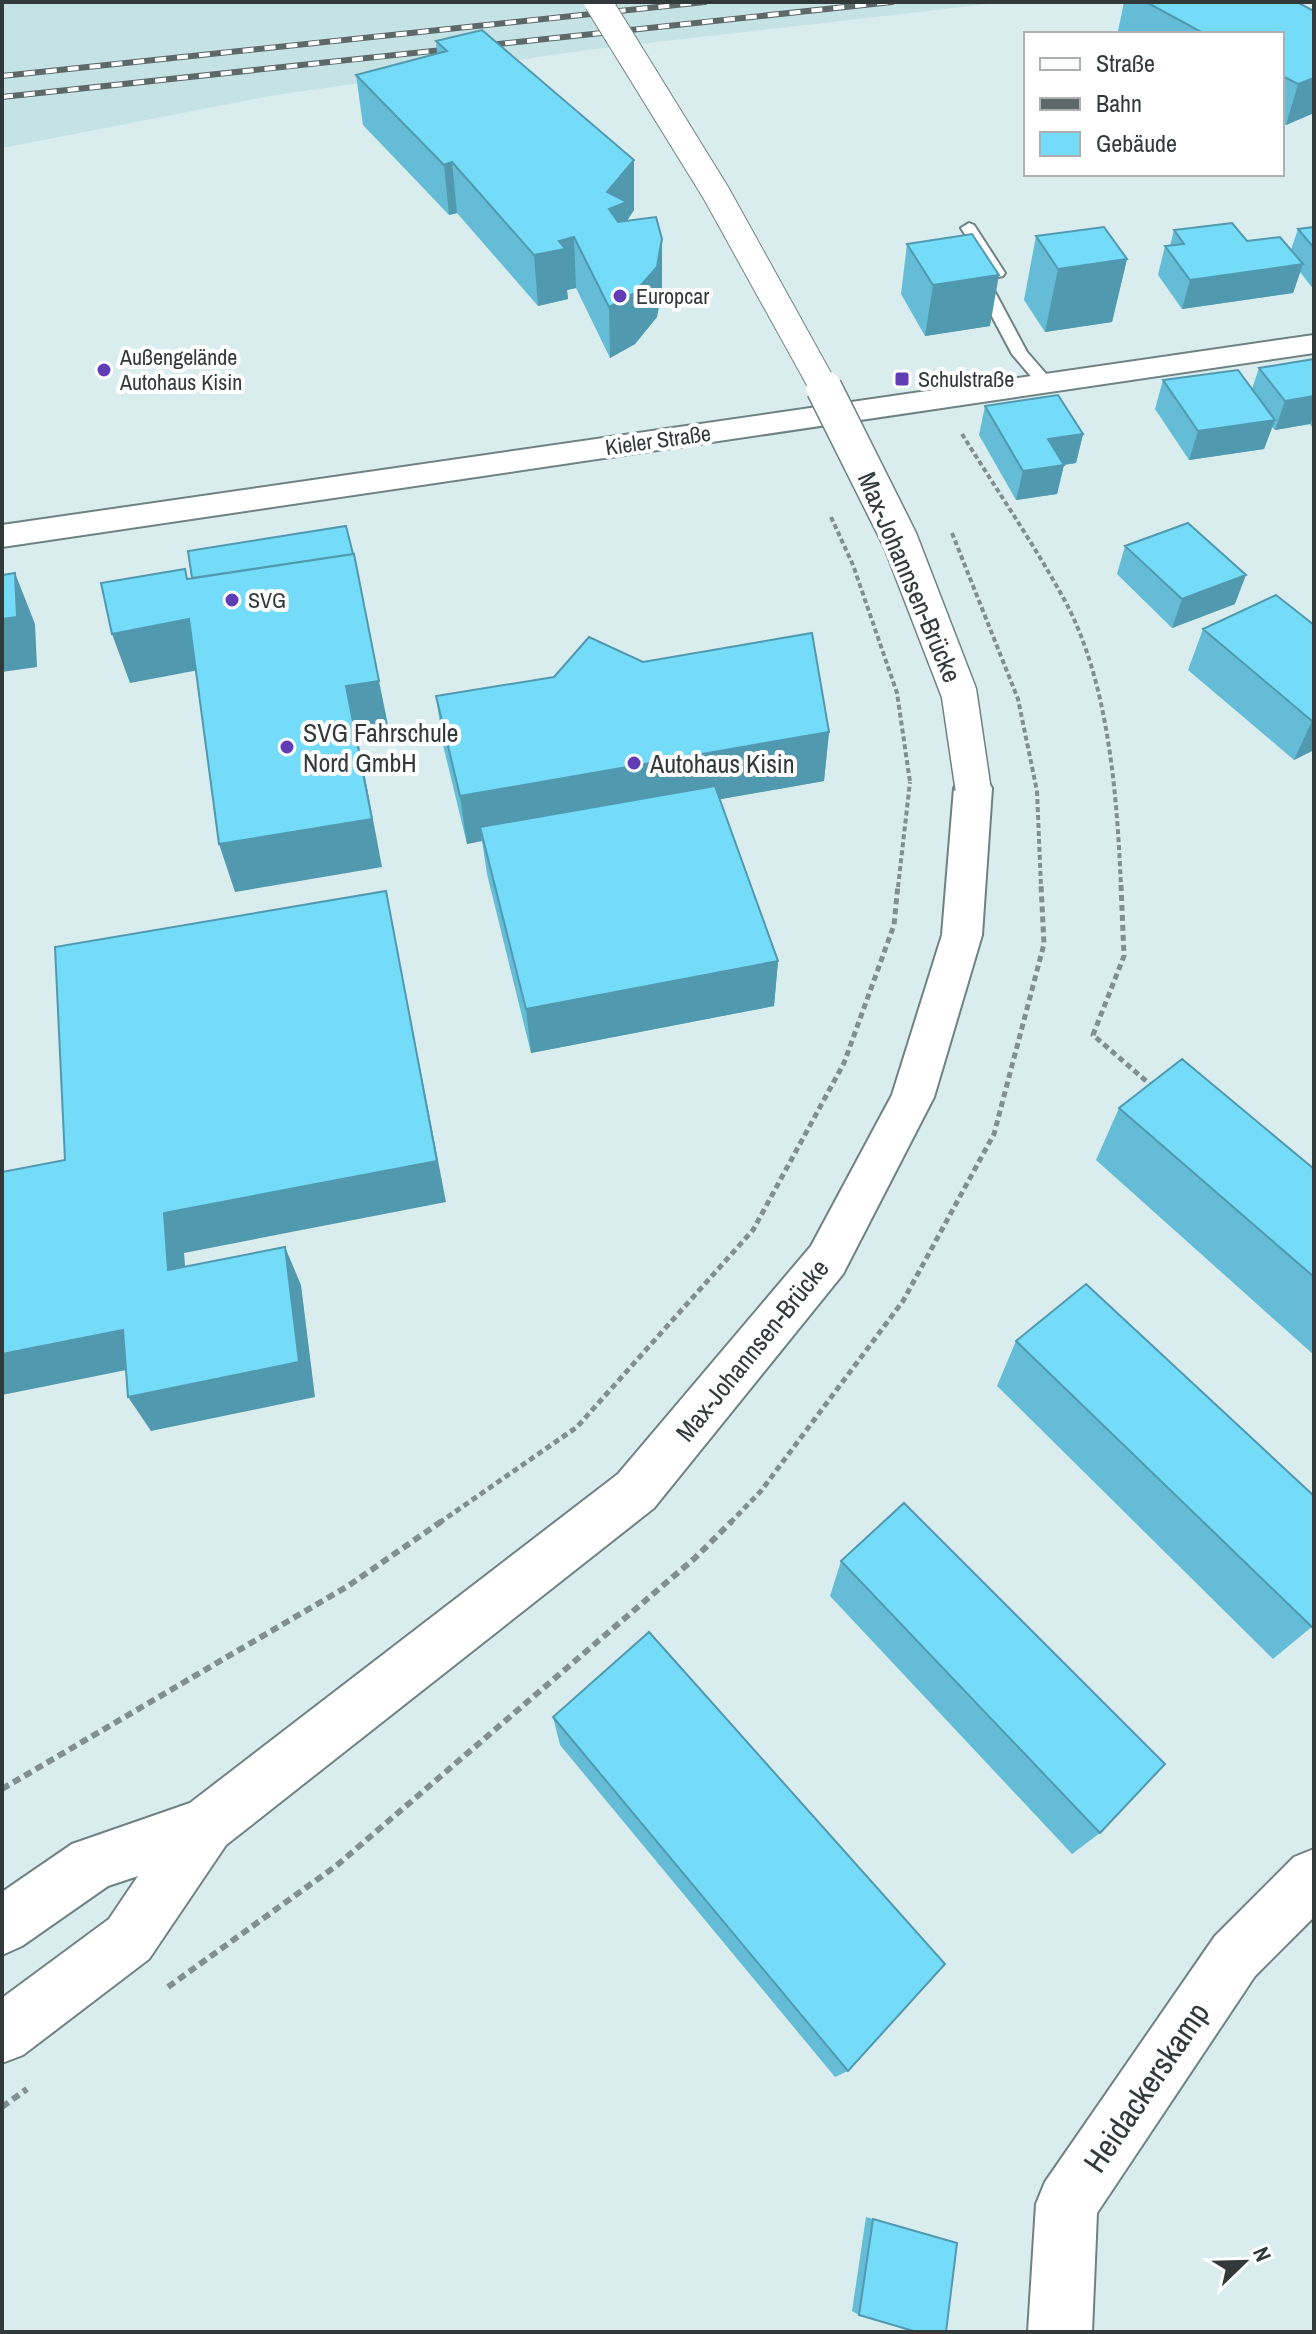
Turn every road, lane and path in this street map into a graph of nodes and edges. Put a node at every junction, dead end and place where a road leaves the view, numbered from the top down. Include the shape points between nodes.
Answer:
1 (598, 2) edge
2 (969, 228) dead end
3 (1314, 344) edge
4 (1046, 383) junction
5 (941, 399) junction
6 (827, 508) dead end
7 (2, 536) edge
8 (1163, 1095) edge
9 (2, 1789) edge
10 (206, 1825) junction
11 (1314, 1877) edge
12 (2, 1926) edge
13 (2, 2034) edge
14 (1060, 2332) edge

1 - 10 main road, Max-Johannsen-Brücke, bridge via 788,321 900,540 959,693 973,788 962,935 913,1097 827,1260 636,1491
2 - 4 lane via 997,273 978,275 1020,354
3 - 4 main road, Kieler Straße
4 - 5 main road, Kieler Straße
5 - 7 main road, Kieler Straße
5 - 8 path via 1066,603 1097,685 1118,818 1124,956 1093,1035
6 - 9 path, bridge via 853,565 897,693 910,782 894,925 844,1063 753,1230 577,1427 348,1586
10 - 12 main road, Max-Johannsen-Brücke via 92,1864
10 - 13 main road, Max-Johannsen-Brücke via 129,1939
11 - 14 main road, Heidackerskamp via 1235,1956 1067,2204

